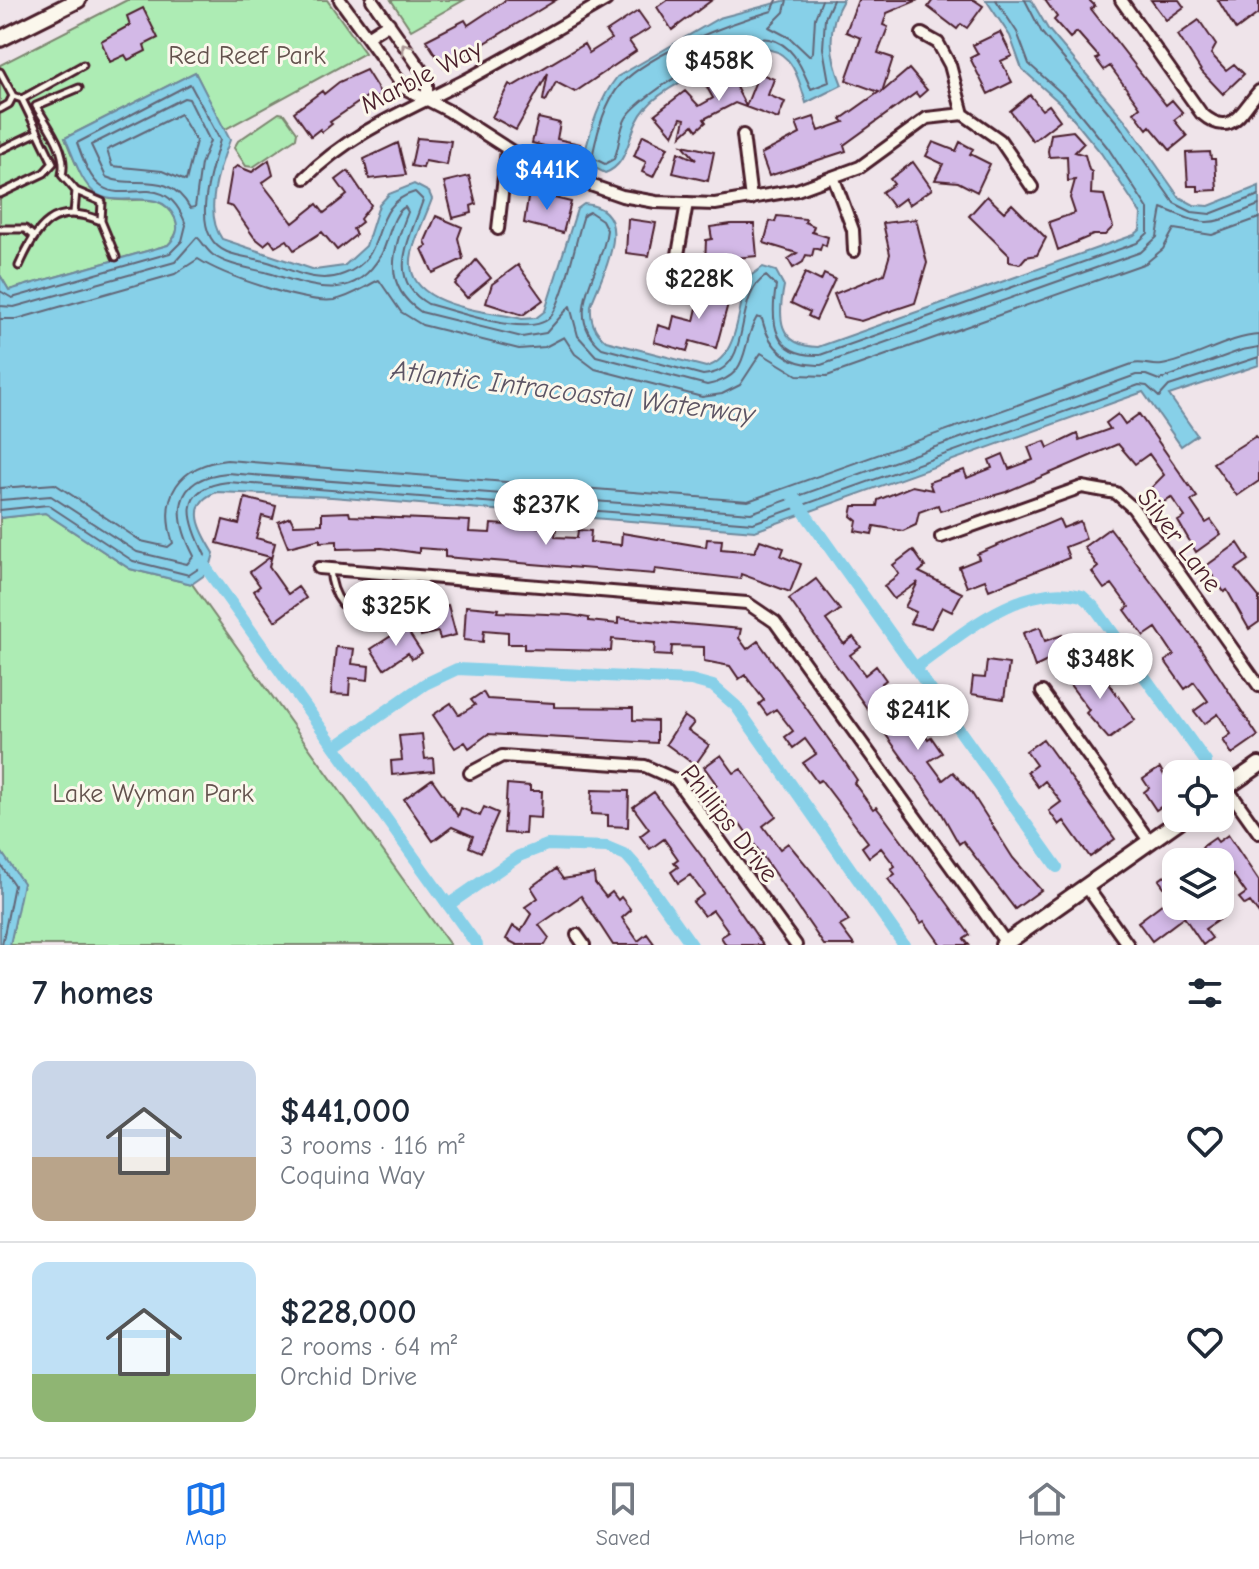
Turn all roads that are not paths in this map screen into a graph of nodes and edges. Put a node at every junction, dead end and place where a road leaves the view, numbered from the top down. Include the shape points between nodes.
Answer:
1 (78, 0) edge
2 (340, 0) edge
3 (372, 0) edge
4 (606, 0) edge
5 (1121, 0) edge
6 (389, 23) junction
7 (922, 34) dead end
8 (367, 37) junction
9 (0, 39) edge
10 (83, 65) dead end
11 (0, 72) edge
12 (79, 88) dead end
13 (1259, 91) edge
14 (13, 96) junction
15 (22, 99) junction
16 (427, 99) junction
17 (0, 109) edge
18 (963, 114) junction
19 (38, 132) junction
20 (743, 135) dead end
21 (0, 150) edge
22 (507, 150) junction
23 (305, 178) dead end
24 (834, 179) junction
25 (1032, 187) dead end
26 (76, 191) junction
27 (0, 194) edge
28 (751, 199) junction
29 (687, 203) junction
30 (74, 213) junction
31 (101, 221) junction
32 (0, 229) edge
33 (498, 229) dead end
34 (33, 236) junction
35 (854, 251) dead end
36 (116, 257) dead end
37 (19, 266) dead end
38 (670, 280) dead end
39 (941, 537) dead end
40 (324, 568) joint
41 (412, 575) junction
42 (1259, 686) edge
43 (1042, 692) dead end
44 (1259, 765) edge
45 (470, 773) dead end
46 (1234, 782) edge
47 (1234, 803) edge
48 (1164, 832) edge
49 (1259, 833) edge
50 (1150, 842) junction
51 (1086, 886) junction
52 (577, 935) dead end
53 (1004, 944) edge
54 (584, 945) edge
55 (796, 945) edge
56 (1128, 945) edge

1 - 9 street
2 - 8 street
3 - 6 street
4 - 16 street, Marble Way
5 - 13 street via 1212,123 1238,119
6 - 8 street
16 -> 6 street via 427,78
7 - 18 street via 945,54
8 - 16 street via 404,88
10 - 15 lane
11 - 14 lane
12 - 26 lane via 36,106 62,152 62,175
14 - 15 lane
14 - 17 lane
15 - 19 lane
16 - 22 street
16 - 23 street, Marble Way via 351,138
18 - 24 street via 927,118 870,162
18 - 25 street via 1000,140
19 - 21 lane
19 - 27 lane via 53,163
20 - 28 street
22 - 29 street via 592,188
22 - 33 street
24 - 28 street
24 - 35 street via 853,230
26 - 30 lane
26 - 31 lane via 102,202
28 - 29 street
29 - 38 street
30 - 31 lane
30 - 34 lane via 46,222
31 - 36 lane
32 - 34 lane via 25,229
34 - 37 lane
39 - 42 street, Silver Lane via 1082,487 1116,493 1133,508
40 - 41 street
40 - 41 lane via 343,607 363,617 394,604
41 - 53 street via 758,607 775,622
43 - 50 street
44 - 46 street
45 - 55 street, Phillips Drive via 502,756 645,766 666,773
47 - 49 street
48 - 50 street
50 - 51 street
51 - 53 street
51 - 56 street
52 - 54 street

